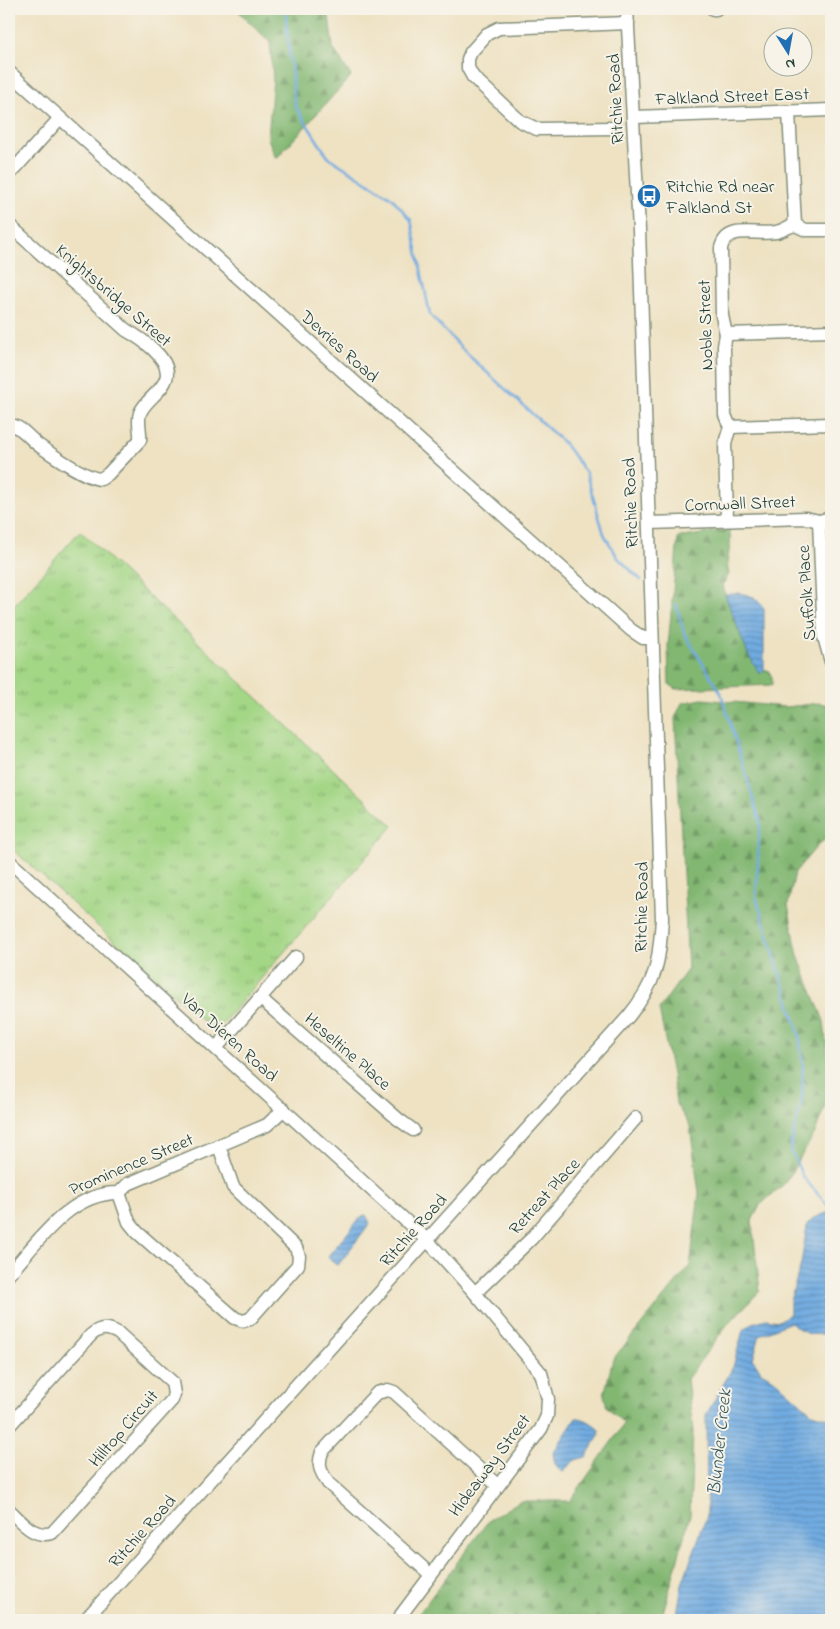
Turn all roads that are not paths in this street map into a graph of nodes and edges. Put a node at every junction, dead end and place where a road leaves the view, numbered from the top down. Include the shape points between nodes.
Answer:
1 (627, 9) edge
2 (628, 23) junction
3 (9, 72) edge
4 (831, 110) edge
5 (789, 112) junction
6 (634, 117) junction
7 (60, 118) junction
8 (614, 128) dead end
9 (9, 175) edge
10 (9, 225) edge
11 (795, 225) junction
12 (831, 230) edge
13 (831, 330) edge
14 (726, 334) junction
15 (831, 424) edge
16 (9, 425) edge
17 (730, 427) junction
18 (825, 519) edge
19 (728, 520) junction
20 (648, 523) junction
21 (652, 638) junction
22 (831, 662) edge
23 (9, 861) edge
24 (296, 957) dead end
25 (260, 998) junction
26 (216, 1048) junction
27 (284, 1109) junction
28 (636, 1118) dead end
29 (413, 1130) dead end
30 (219, 1146) junction
31 (119, 1193) junction
32 (427, 1240) junction
33 (9, 1274) edge
34 (475, 1293) junction
35 (9, 1426) edge
36 (497, 1486) junction
37 (9, 1510) edge
38 (430, 1574) junction
39 (401, 1615) dead end
40 (85, 1620) edge

1 - 2 street, Ritchie Road
2 - 6 street, Ritchie Road
2 - 8 street via 499,28 487,34 468,59 473,77 520,121 532,128
3 - 7 street, Devries Road
4 - 5 street, Falkland Street East
5 - 6 street, Falkland Street East
5 - 11 street
6 - 20 street, Ritchie Road
7 - 9 street
7 - 21 street, Devries Road via 631,630 643,638
10 - 16 street, Knightsbridge Street via 139,338 164,362 167,370 166,379 139,414 140,440 101,479 88,476 40,447 22,430
11 - 12 street, Noble Street via 806,230
11 - 14 street, Noble Street via 776,232 732,234 722,241 722,316
13 - 14 street
14 - 17 street, Noble Street via 725,415
15 - 17 street
17 - 19 street, Noble Street via 725,443
18 - 19 street, Cornwall Street
18 - 22 street, Suffolk Place via 824,638
19 - 20 street, Cornwall Street
20 - 21 street, Ritchie Road
21 - 32 street, Ritchie Road via 662,920 656,972 644,997 628,1017
23 - 26 street, Van Dieren Road
24 - 25 street
25 - 26 street
25 - 29 street, Heseltine Place
26 - 27 street, Van Dieren Road
27 - 30 street, Prominence Street via 267,1125
27 - 32 street, Van Dieren Road
28 - 34 street, Retreat Place via 531,1239
30 - 31 street, Prominence Street via 128,1184
30 - 31 street via 234,1187 296,1248 299,1256 298,1265 250,1318 243,1321 234,1318 137,1232
31 - 33 street, Prominence Street via 104,1193 75,1205
32 - 34 street, Hideaway Street
32 - 40 street, Ritchie Road
34 - 36 street, Hideaway Street via 541,1373 548,1399 547,1416 541,1429
35 - 37 street, Hilltop Circuit via 100,1328 108,1328 118,1334 172,1382 174,1388 172,1400 52,1533 35,1533
36 - 38 street, Hideaway Street
36 - 38 street via 388,1390 377,1393 322,1452 320,1471 328,1483
38 - 39 street, Hideaway Street

